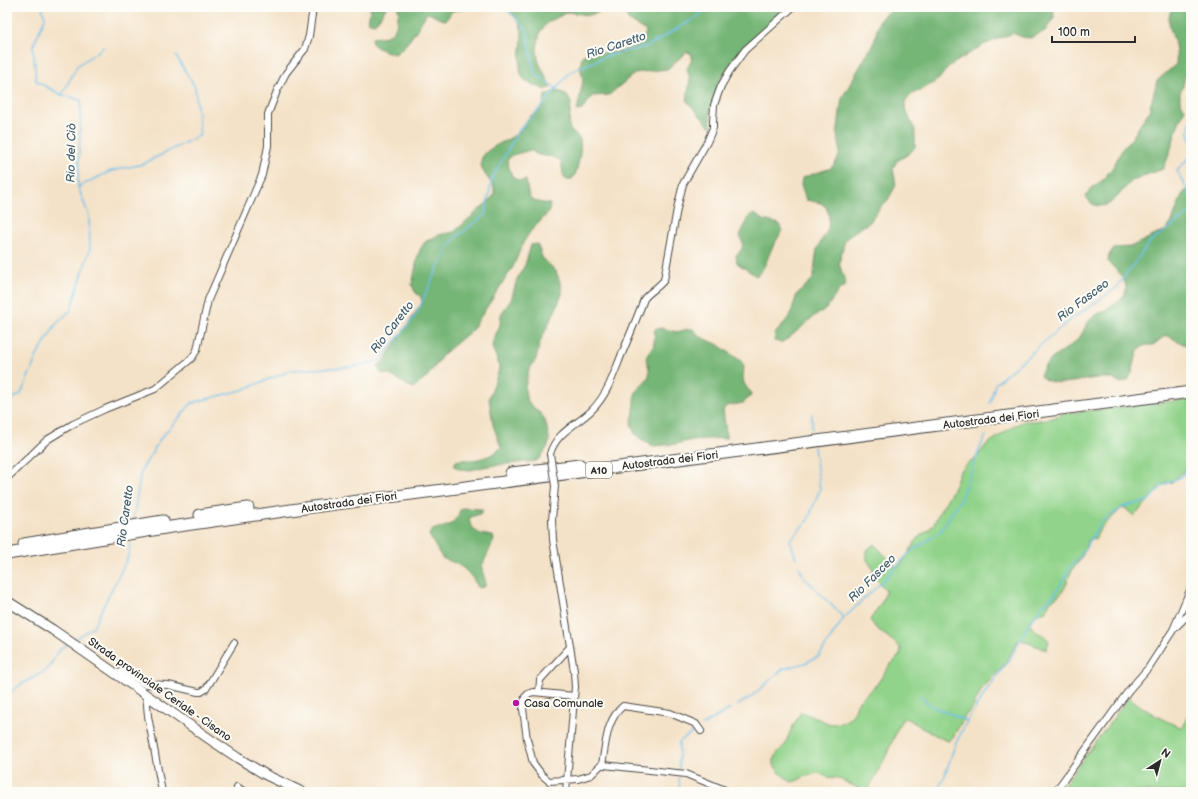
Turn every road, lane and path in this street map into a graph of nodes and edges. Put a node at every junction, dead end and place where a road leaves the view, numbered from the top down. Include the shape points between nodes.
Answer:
1 (313, 7) edge
2 (792, 7) edge
3 (1191, 385) edge
4 (1191, 392) edge
5 (7, 478) edge
6 (7, 546) edge
7 (7, 554) edge
8 (1191, 588) edge
9 (7, 601) edge
10 (1191, 612) edge
11 (1173, 630) junction
12 (234, 643) dead end
13 (570, 647) junction
14 (117, 674) junction
15 (539, 692) junction
16 (146, 694) junction
17 (574, 696) junction
18 (702, 731) dead end
19 (602, 764) junction
20 (567, 780) junction
21 (237, 787) dead end
22 (162, 792) edge
23 (245, 792) edge
24 (302, 792) edge
25 (566, 792) edge
26 (730, 792) edge
27 (1055, 792) edge

1 - 5 street via 305,49 286,73 268,114 268,146 262,175 208,300 197,350 192,358 155,390 105,409 47,440
2 - 13 street, bridge via 745,50 721,86 714,105 713,128 683,184 664,280 644,299 607,391 591,411 556,440 552,448 550,454 555,486 553,540
3 - 6 highway, Autostrada dei Fiori / A10 via 306,500
4 - 7 highway, Autostrada dei Fiori / A10 via 305,508
8 - 11 street
9 - 14 main road, Strada provinciale Ceriale - Cisano
10 - 11 street
11 - 27 street via 1149,668 1129,690
12 - 14 street via 206,689 201,692 168,685 144,684 123,671
13 - 15 street via 540,680
13 - 17 street via 575,678
14 - 16 main road, Strada provinciale Ceriale - Cisano
15 - 17 street
15 - 20 street via 528,694 523,709 533,763 549,781
16 - 22 street
16 - 24 main road, Strada provinciale Ceriale - Cisano via 266,775
17 - 20 street
18 - 19 street via 696,724 670,713 623,706 607,732
19 - 20 street via 591,775
19 - 26 street via 686,774
20 - 25 street
21 - 23 street

